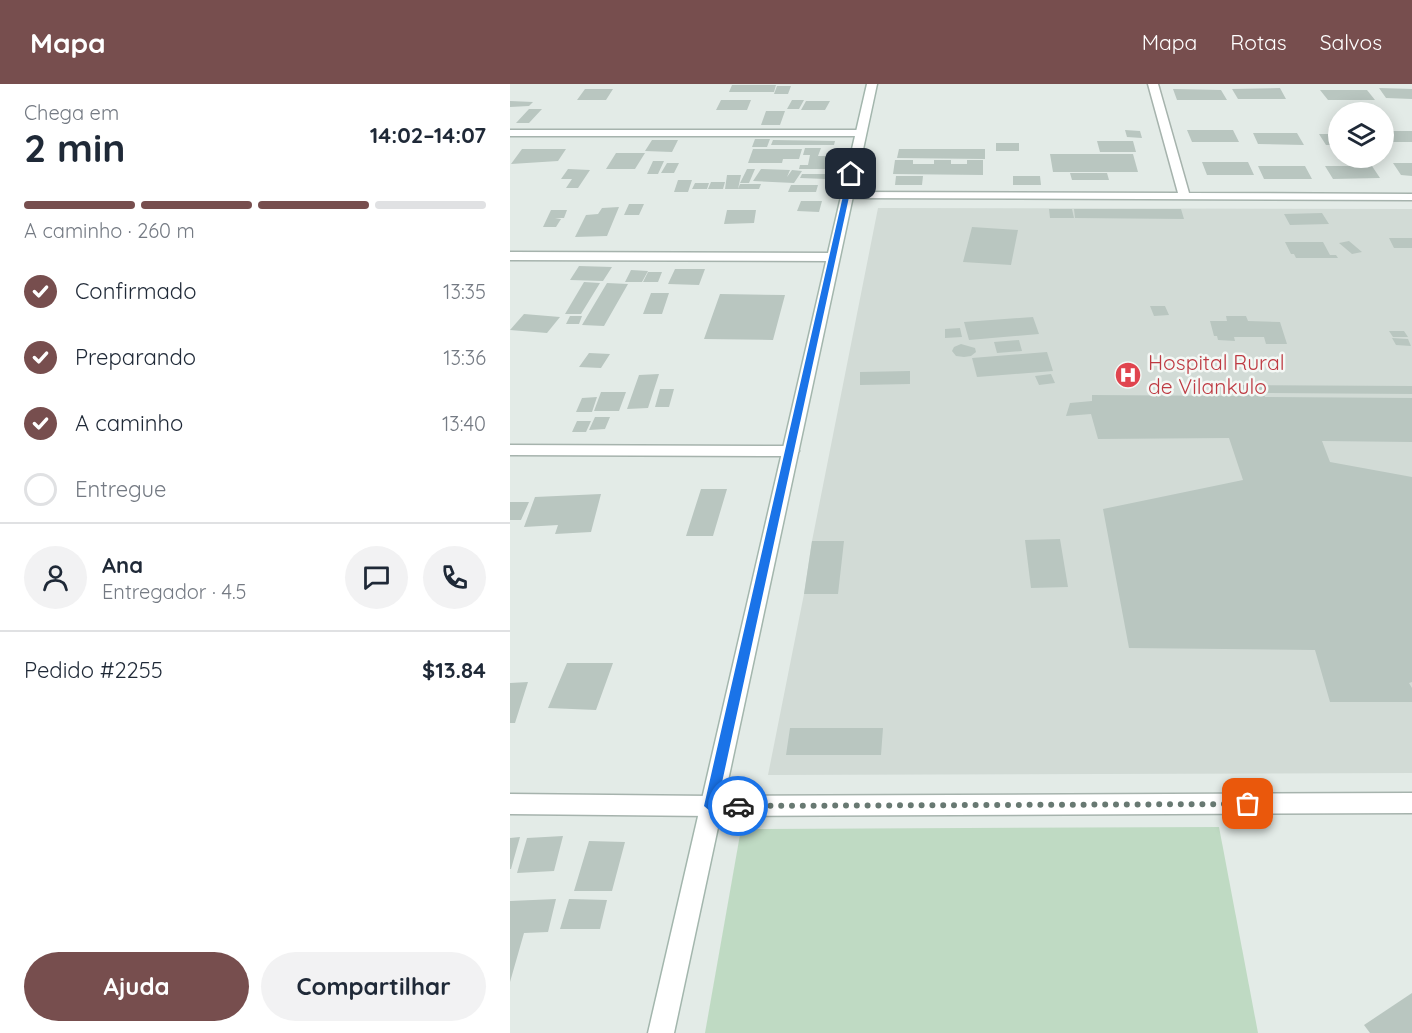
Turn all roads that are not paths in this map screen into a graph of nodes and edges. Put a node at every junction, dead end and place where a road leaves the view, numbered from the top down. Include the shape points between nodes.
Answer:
1 (872, 84) edge
2 (1153, 84) edge
3 (510, 133) edge
4 (860, 133) junction
5 (847, 195) junction
6 (1185, 197) junction
7 (1412, 197) edge
8 (510, 256) edge
9 (833, 257) junction
10 (510, 450) edge
11 (790, 451) junction
12 (1412, 803) edge
13 (510, 804) edge
14 (711, 806) junction
15 (661, 1033) edge

1 - 4 street
2 - 6 street
3 - 4 street
4 - 5 street
5 - 6 street
5 - 9 street
6 - 7 street
8 - 9 street
9 - 11 street
10 - 11 street
11 - 14 street
12 - 14 street
13 - 14 street
14 - 15 street

